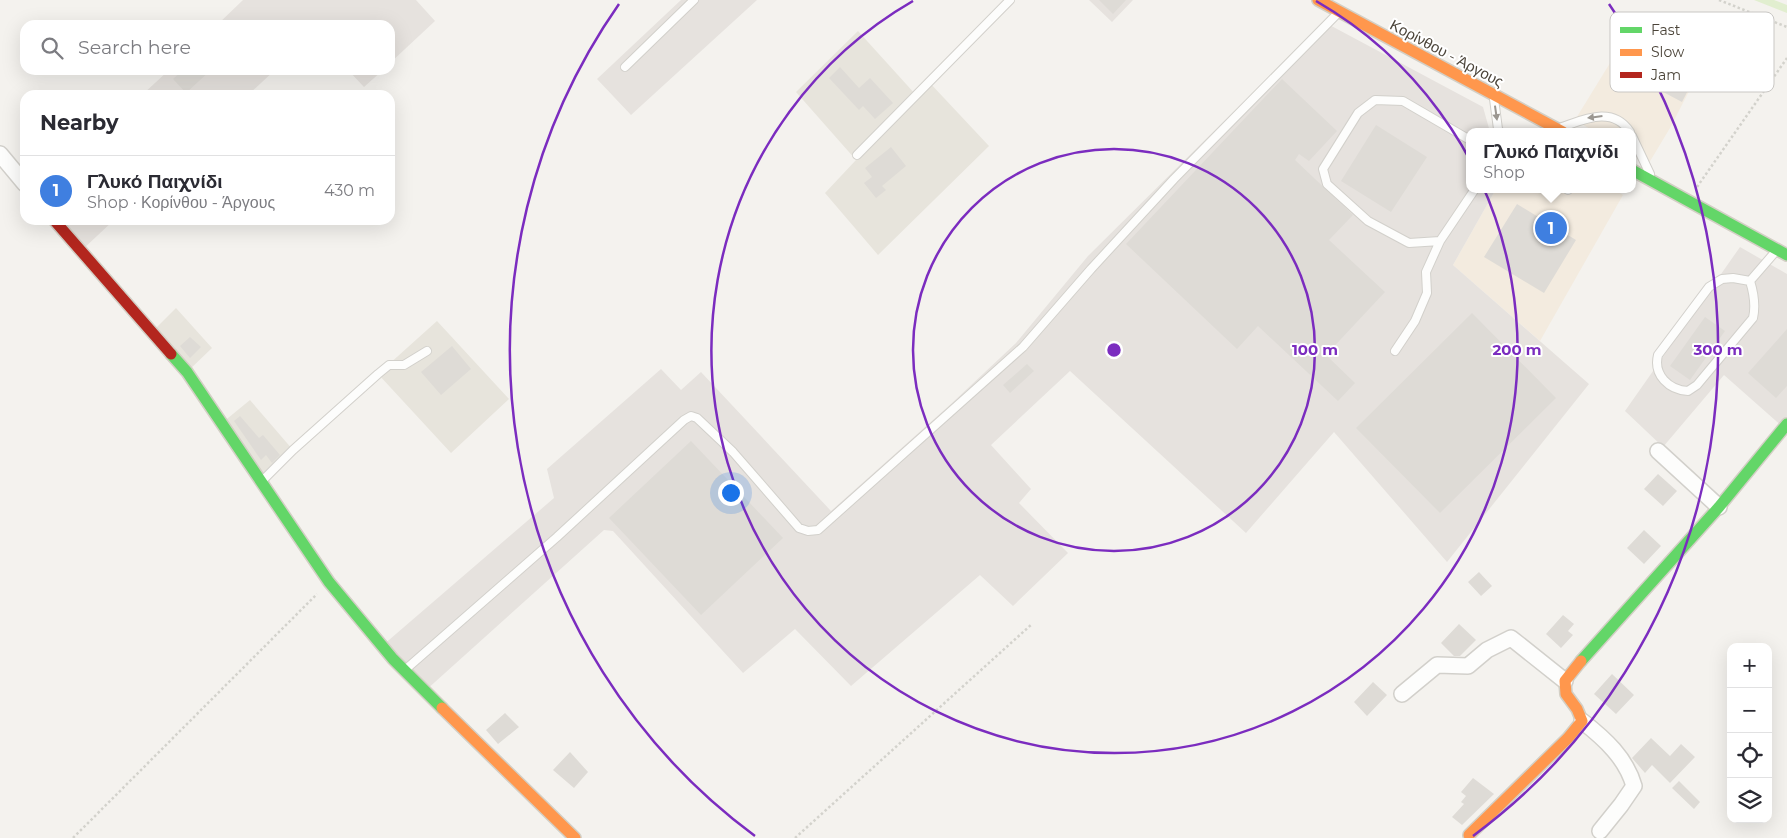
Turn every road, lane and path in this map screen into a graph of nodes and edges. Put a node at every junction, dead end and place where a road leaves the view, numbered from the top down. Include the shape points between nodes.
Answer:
1 (694, 0) edge
2 (1010, 0) edge
3 (1318, 0) edge
4 (1719, 0) edge
5 (1339, 12) junction
6 (1749, 12) edge
7 (1774, 22) edge
8 (1787, 27) edge
9 (1787, 58) edge
10 (625, 67) dead end
11 (1774, 77) edge
12 (1763, 92) edge
13 (1493, 94) junction
14 (1498, 128) edge
15 (1556, 128) edge
16 (1565, 128) edge
17 (1627, 128) edge
18 (1466, 138) edge
19 (1636, 145) edge
20 (0, 154) edge
21 (857, 155) dead end
22 (1636, 172) edge
23 (20, 178) edge
24 (1653, 181) junction
25 (1472, 193) edge
26 (1688, 200) junction
27 (58, 225) edge
28 (1440, 241) junction
29 (1782, 252) edge
30 (1750, 281) junction
31 (427, 351) dead end
32 (1395, 351) dead end
33 (1787, 424) edge
34 (1658, 451) dead end
35 (262, 481) junction
36 (1719, 507) junction
37 (329, 582) junction
38 (1032, 624) dead end
39 (404, 670) junction
40 (1565, 681) junction
41 (1402, 694) dead end
42 (1582, 721) junction
43 (1600, 831) dead end
44 (1469, 835) dead end
45 (72, 838) edge
46 (575, 838) edge
47 (795, 838) edge

1 - 10 lane
2 - 21 lane
3 - 5 street, Κορίνθου - Άργους
4 - 6 path
5 - 13 street, Κορίνθου - Άργους
5 - 39 lane via 1174,179 1023,347 818,530 799,528 733,452 691,416
7 - 8 path
9 - 11 path
12 - 26 path
13 -> 14 lane
13 - 15 street, Κορίνθου - Άργους
17 -> 16 lane via 1610,116 1592,116
18 - 28 lane via 1403,101 1375,100 1358,113 1323,170 1327,184 1368,221 1409,243
19 - 24 lane
20 - 23 street
22 - 24 street
24 - 26 street
25 - 28 lane
26 - 29 street
27 - 35 street via 187,372
28 - 32 lane via 1426,272 1427,293 1414,322
29 - 30 lane
30 - 30 lane via 1722,279 1709,287 1658,355 1655,365 1658,375 1678,390 1688,391 1697,385 1753,318 1754,295
31 - 35 lane via 404,364 389,365
33 - 36 street
34 - 36 street
35 - 37 street
36 - 40 street
37 - 39 street
37 - 45 path
38 - 47 path
39 - 46 street
40 - 41 street via 1511,638 1486,650 1468,666 1437,665
40 - 42 street via 1566,694
42 - 43 street via 1603,737 1620,757 1634,786
42 - 44 street

